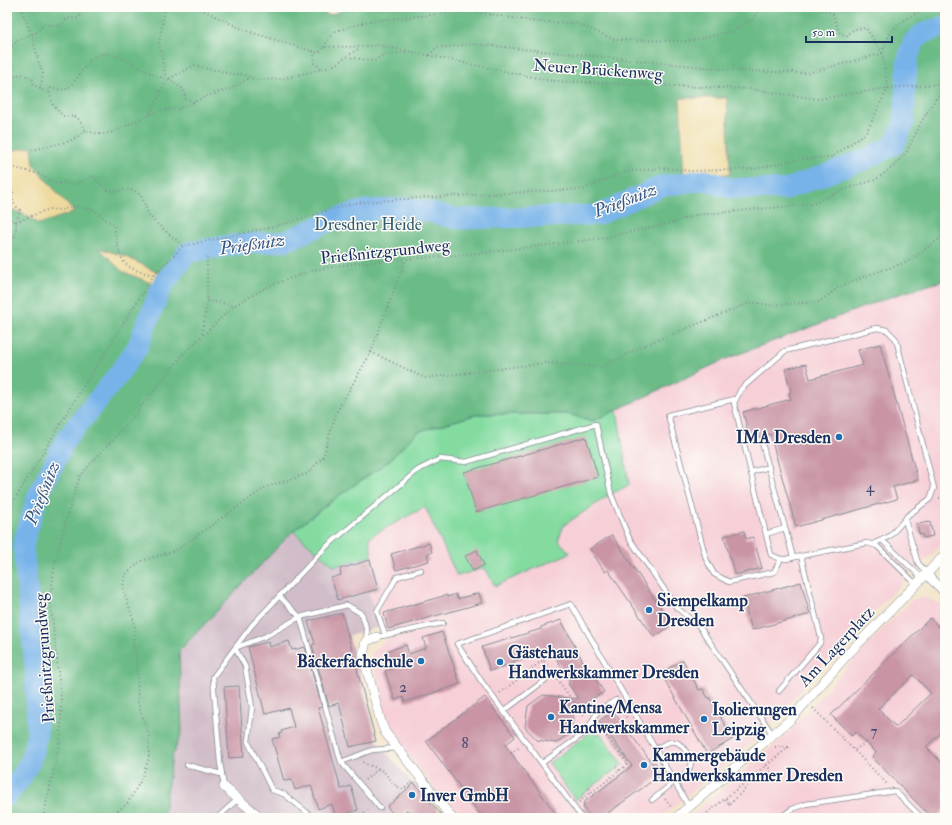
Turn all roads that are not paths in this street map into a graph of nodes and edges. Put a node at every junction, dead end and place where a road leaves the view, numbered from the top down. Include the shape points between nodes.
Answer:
1 (735, 399) junction
2 (762, 443) dead end
3 (769, 468) junction
4 (751, 472) junction
5 (906, 518) junction
6 (785, 528) junction
7 (766, 534) junction
8 (882, 540) junction
9 (873, 544) junction
10 (801, 556) junction
11 (945, 556) edge
12 (793, 557) junction
13 (781, 559) junction
14 (421, 570) dead end
15 (923, 577) junction
16 (945, 592) edge
17 (279, 596) junction
18 (300, 617) junction
19 (443, 623) dead end
20 (381, 636) junction
21 (366, 642) junction
22 (235, 648) junction
23 (553, 674) road end
24 (779, 691) dead end
25 (616, 700) dead end
26 (504, 711) junction
27 (773, 735) junction
28 (397, 748) junction
29 (655, 750) junction
30 (341, 762) junction
31 (542, 763) junction
32 (187, 765) dead end
33 (221, 774) junction
34 (685, 774) dead end
35 (674, 782) junction
36 (224, 786) joint
37 (238, 799) junction
38 (652, 800) dead end
39 (689, 807) junction
40 (380, 808) dead end
41 (217, 818) edge
42 (261, 818) edge
43 (314, 818) edge
44 (452, 818) edge
45 (582, 818) edge
46 (676, 818) edge
47 (780, 818) edge
48 (922, 818) edge

1 - 4 lane
1 - 5 lane via 741,389 785,351 877,328 890,332 896,339 934,488 930,499
1 - 13 lane via 668,415 706,559 714,574 729,582 774,572
2 - 3 lane
3 - 4 lane
3 - 6 lane
4 - 7 lane
5 - 8 lane via 890,536
5 - 15 lane
6 - 7 lane
6 - 12 lane
7 - 13 lane via 771,555
8 - 9 lane
8 - 15 lane
9 - 10 lane via 862,542
9 - 15 lane
10 - 12 lane
10 - 24 lane via 821,638 820,643
11 - 15 street, Am Lagerplatz
12 - 13 lane
14 - 20 lane via 397,577 377,611
15 - 16 street
15 - 27 street, Am Lagerplatz
17 - 18 lane
17 - 22 lane
17 - 27 lane via 326,547 418,470 440,459 466,462 596,424 611,494 629,538 677,608 699,626
18 - 21 lane via 347,605 362,614 367,631
18 - 22 lane via 266,636
18 - 30 lane
19 - 20 lane
20 - 21 street
21 - 28 street via 363,655 381,722
22 - 33 lane via 213,677
22 - 43 lane via 245,666 252,707 248,742 259,767 272,790 284,794
23 - 26 lane
25 - 31 lane via 598,711 586,732
26 - 29 lane via 457,644 571,604
26 - 31 lane
27 - 39 street, Am Lagerplatz
28 - 30 lane via 372,750
28 - 44 street
29 - 34 lane via 664,743 674,741 682,745 692,760
29 - 35 lane
30 - 40 lane
31 - 45 lane
32 - 33 lane
33 - 36 lane
35 - 38 lane
35 - 39 lane
36 - 37 street
37 - 41 lane
37 - 42 street
39 - 46 street, Am Lagerplatz
47 - 48 lane via 792,809 806,804 895,791

